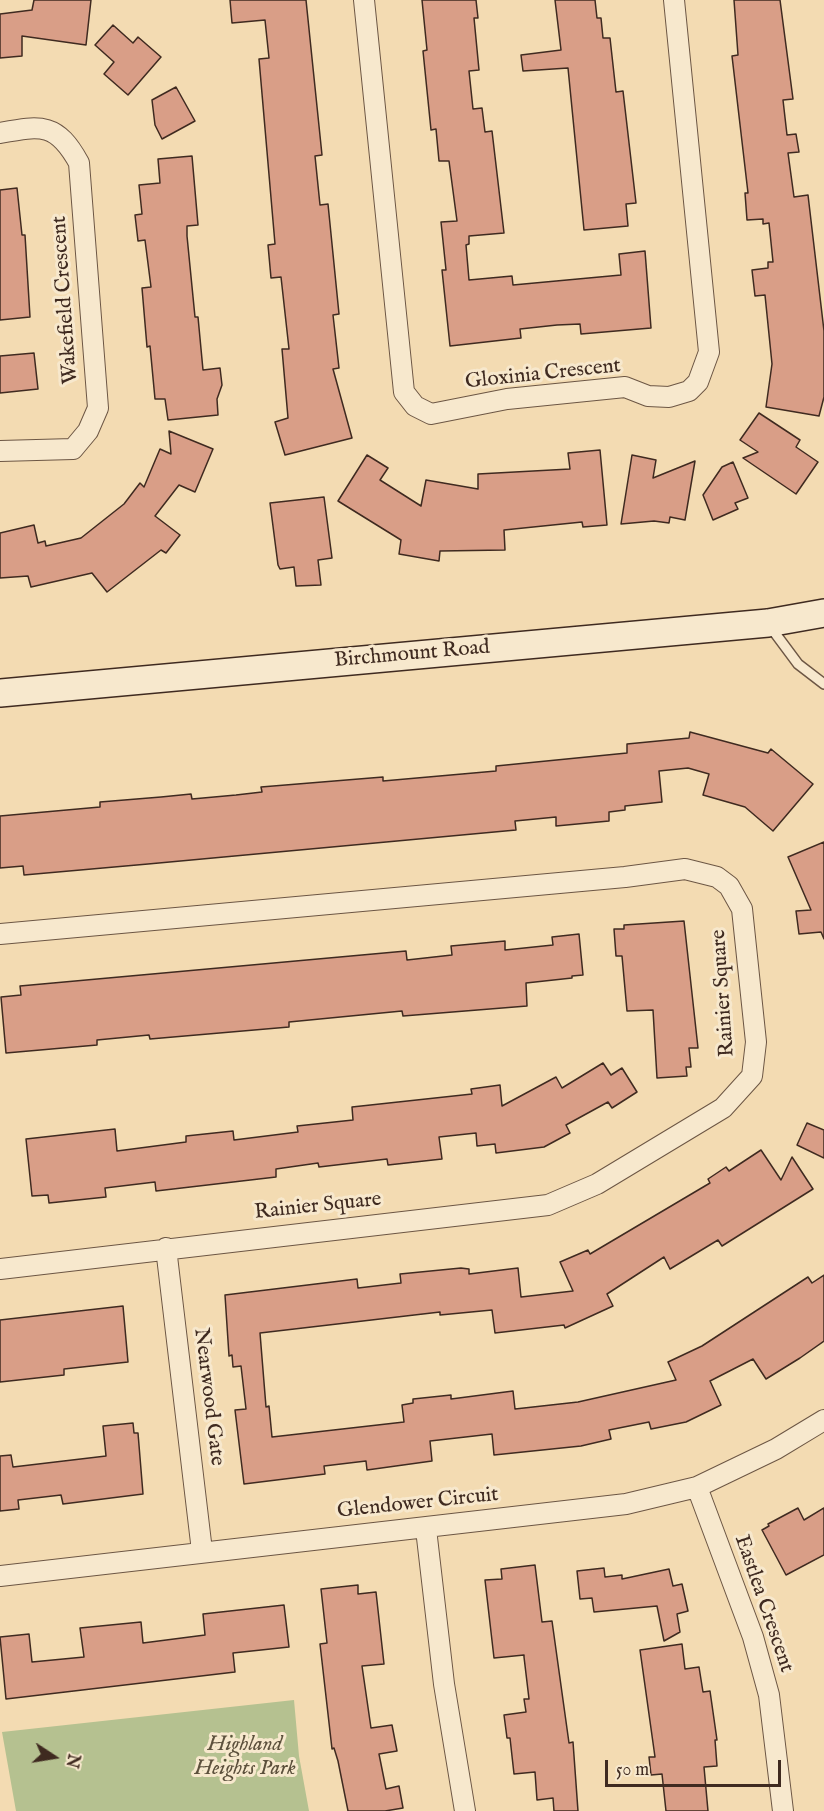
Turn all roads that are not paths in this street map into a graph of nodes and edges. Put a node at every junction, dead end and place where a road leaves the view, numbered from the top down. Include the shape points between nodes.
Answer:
1 (364, 0) edge
2 (674, 0) edge
3 (0, 133) edge
4 (0, 451) edge
5 (824, 613) edge
6 (768, 623) junction
7 (824, 684) edge
8 (0, 693) edge
9 (0, 934) edge
10 (166, 1248) junction
11 (0, 1269) edge
12 (824, 1420) edge
13 (697, 1487) junction
14 (426, 1528) junction
15 (202, 1551) junction
16 (0, 1576) edge
17 (465, 1811) edge
18 (783, 1811) edge

1 - 2 street, Gloxinia Crescent via 404,392 415,406 431,414 507,399 625,387 648,396 669,397 689,391 698,382 709,352
3 - 4 street, Wakefield Crescent via 47,129 67,141 79,163 98,408 88,431 73,448
5 - 6 main road, Birchmount Road
6 - 7 lane via 798,664
6 - 8 main road, Birchmount Road
9 - 10 street, Rainier Square via 685,869 717,877 729,886 742,909 756,1041 752,1076 723,1108 597,1184 548,1205
10 - 11 street, Rainier Square
10 - 15 street, Nearwood Gate
12 - 13 street, Glendower Circuit via 776,1449
13 - 14 street, Glendower Circuit via 626,1504
13 - 18 street, Eastlea Crescent via 753,1637 769,1695
14 - 15 street, Glendower Circuit
14 - 17 street via 444,1684
15 - 16 street, Glendower Circuit

